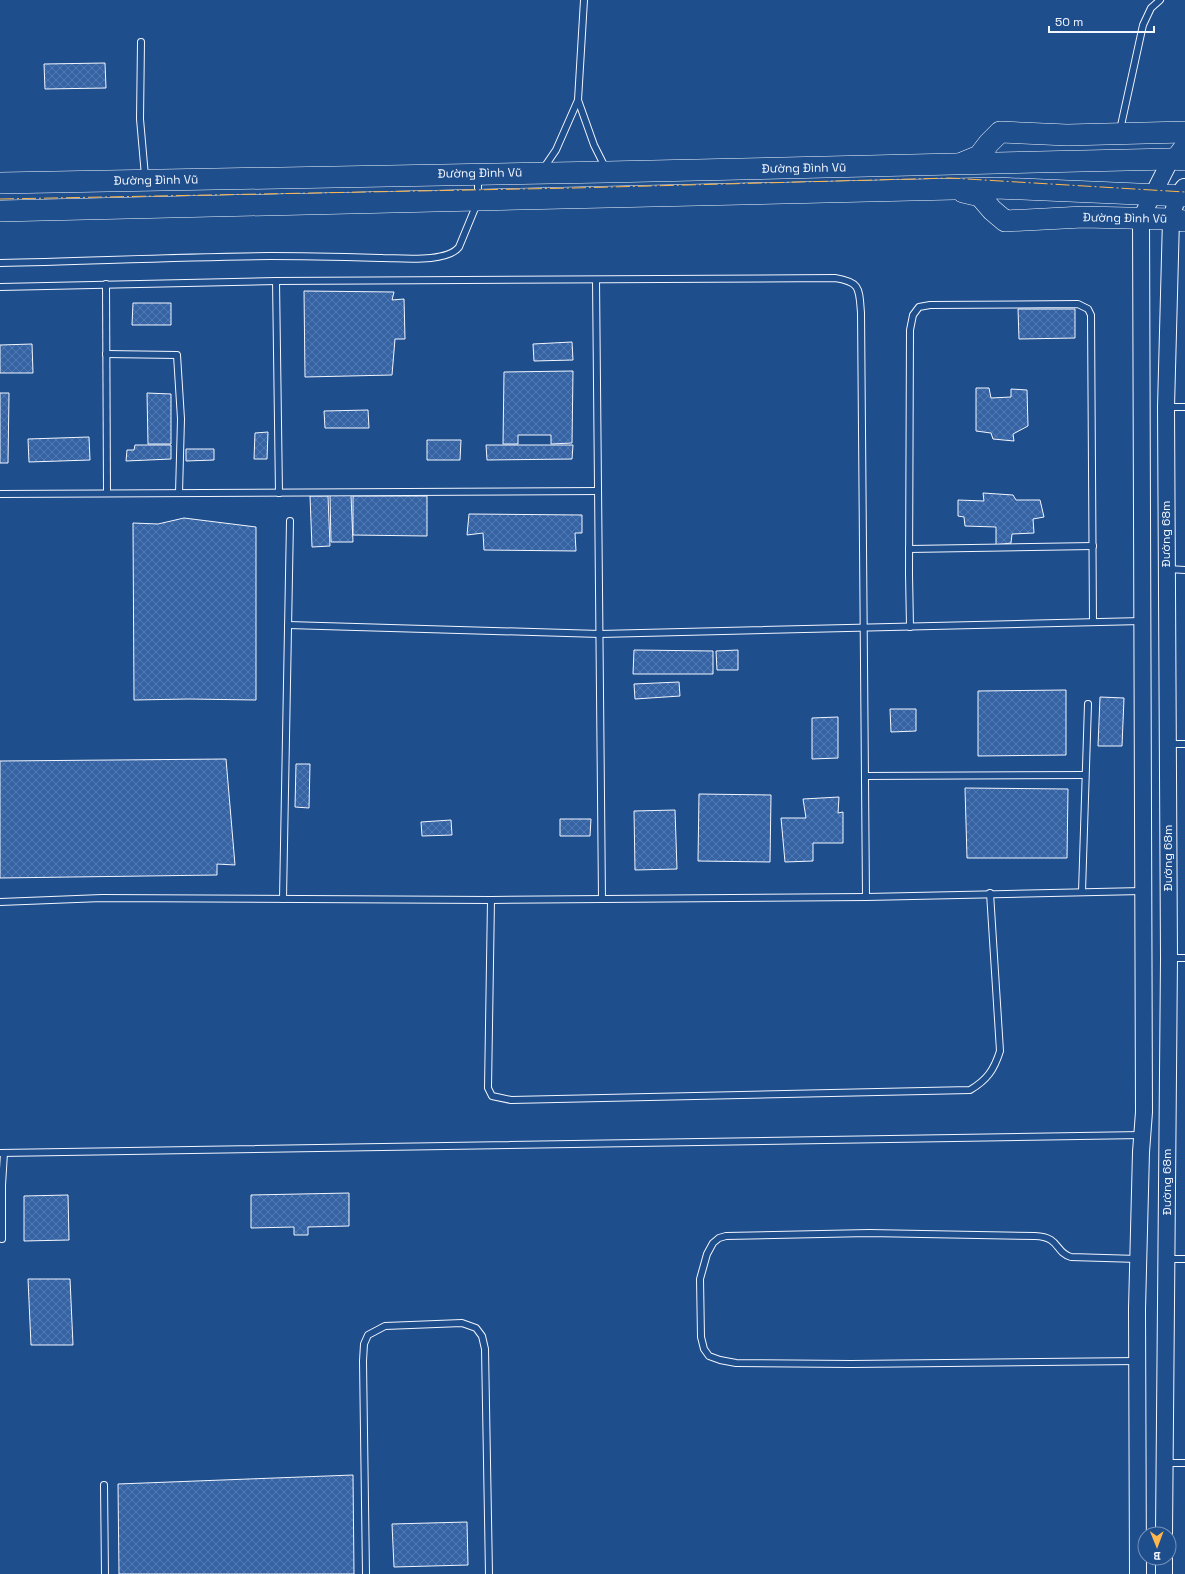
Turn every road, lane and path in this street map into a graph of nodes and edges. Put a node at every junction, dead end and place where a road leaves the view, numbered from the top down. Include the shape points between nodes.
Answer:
1 (584, 0) edge
2 (1160, 0) edge
3 (141, 42) dead end
4 (578, 100) junction
5 (1185, 132) edge
6 (1119, 134) junction
7 (1185, 140) edge
8 (1178, 159) edge
9 (960, 164) junction
10 (540, 172) junction
11 (607, 172) junction
12 (478, 173) junction
13 (145, 180) junction
14 (0, 183) edge
15 (956, 190) junction
16 (1183, 192) edge
17 (1153, 193) junction
18 (478, 200) junction
19 (0, 211) edge
20 (1141, 218) junction
21 (1178, 220) edge
22 (0, 263) edge
23 (596, 280) junction
24 (276, 281) junction
25 (106, 284) junction
26 (0, 287) edge
27 (106, 354) junction
28 (1166, 407) junction
29 (1185, 408) edge
30 (598, 491) junction
31 (107, 493) junction
32 (179, 493) junction
33 (280, 493) junction
34 (0, 494) edge
35 (290, 521) dead end
36 (1093, 546) junction
37 (909, 549) junction
38 (1166, 569) junction
39 (1185, 570) edge
40 (1143, 621) junction
41 (1093, 622) junction
42 (288, 625) junction
43 (910, 627) junction
44 (863, 628) junction
45 (600, 634) junction
46 (1088, 704) dead end
47 (1168, 744) junction
48 (1185, 744) edge
49 (1085, 774) junction
50 (865, 776) junction
51 (1144, 891) junction
52 (1082, 892) junction
53 (990, 893) junction
54 (866, 896) junction
55 (283, 899) junction
56 (602, 899) junction
57 (491, 900) junction
58 (0, 902) edge
59 (1169, 958) junction
60 (1185, 958) edge
61 (1142, 1135) junction
62 (2, 1153) edge
63 (2, 1239) dead end
64 (1138, 1259) junction
65 (1166, 1259) junction
66 (1185, 1259) edge
67 (1138, 1361) junction
68 (1165, 1463) junction
69 (1185, 1463) edge
70 (104, 1485) dead end
71 (1164, 1526) edge
72 (105, 1574) edge
73 (366, 1574) edge
74 (489, 1574) edge
75 (1138, 1574) edge

1 - 4 lane
2 - 6 lane via 1151,8 1143,25
3 - 13 lane via 140,119
4 - 10 lane via 556,150
4 - 11 lane
5 - 6 highway, Đường Đình Vũ
6 - 9 highway, Đường Đình Vũ via 1000,132 979,156
7 - 8 street
8 - 9 highway, Đường Đình Vũ
8 - 17 street
9 - 11 highway, Đường Đình Vũ
10 - 11 highway, Đường Đình Vũ
10 - 12 highway, Đường Đình Vũ
12 - 13 highway, Đường Đình Vũ
12 - 18 lane
13 - 14 highway, Đường Đình Vũ
15 - 17 highway, Đường Đình Vũ via 998,188
15 - 18 highway, Đường Đình Vũ
15 - 20 highway, Đường Đình Vũ via 980,196 1005,221 1083,217
16 - 17 highway, Đường Đình Vũ
16 - 21 street, Đường 68m
17 - 20 street
18 - 19 highway, Đường Đình Vũ
18 - 22 lane via 459,247 456,251 441,256 270,256
20 - 21 highway, Đường Đình Vũ
20 - 40 street
21 - 28 street, Đường 68m
23 - 24 lane
23 - 30 lane
23 - 44 lane via 835,278 849,280 856,286 860,295 861,313
24 - 25 lane
24 - 33 lane
25 - 26 lane
25 - 27 lane
27 - 31 lane
27 - 32 lane via 177,355 181,419
28 - 29 lane
28 - 38 street, Đường 68m
30 - 33 lane
30 - 45 lane
31 - 32 lane
31 - 34 lane
32 - 33 lane
35 - 42 lane
36 - 37 lane
36 - 37 lane via 1092,324 1088,308 1078,304 930,304 919,307 913,315 910,330
36 - 41 lane
37 - 43 lane
38 - 39 lane
38 - 47 street, Đường 68m
40 - 41 lane
40 - 51 street
41 - 43 lane
42 - 45 lane
42 - 55 lane
43 - 44 lane
44 - 45 lane
44 - 50 lane
45 - 56 lane
46 - 49 lane
47 - 48 lane
47 - 59 street, Đường 68m
49 - 50 lane
49 - 52 lane
50 - 54 lane
51 - 52 lane
51 - 61 street
52 - 53 lane
53 - 54 lane
53 - 57 lane via 1000,1051 996,1065 983,1082 970,1090 511,1100 492,1096 488,1088
54 - 56 lane
55 - 57 lane
55 - 58 lane via 102,898
56 - 57 lane
59 - 60 lane
59 - 65 street, Đường 68m
61 - 62 lane
61 - 64 street
62 - 63 lane
64 - 67 street
64 - 67 lane via 1071,1257 1062,1252 1053,1240 1040,1236 868,1233 726,1236 713,1243 700,1279 701,1338 704,1349 709,1356 736,1363
65 - 66 lane
65 - 68 street, Đường 68m
67 - 75 street
68 - 69 lane
68 - 71 street, Đường 68m
70 - 72 lane
73 - 74 lane via 364,1344 368,1335 386,1326 462,1322 476,1328 482,1336 485,1349

